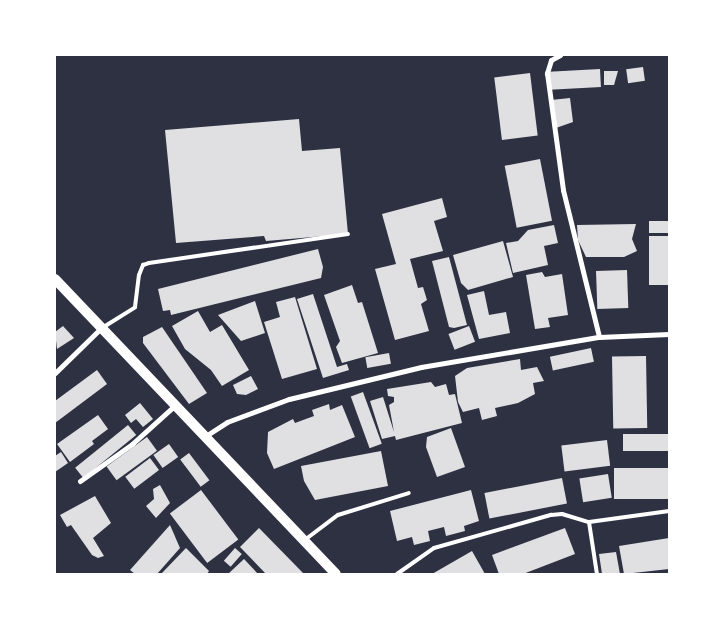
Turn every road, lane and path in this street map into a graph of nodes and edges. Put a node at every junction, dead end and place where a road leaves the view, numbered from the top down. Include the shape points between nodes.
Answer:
1 (560, 55) edge
2 (348, 234) dead end
3 (55, 279) edge
4 (100, 329) junction
5 (669, 334) edge
6 (599, 337) junction
7 (55, 373) edge
8 (174, 406) junction
9 (203, 437) junction
10 (80, 482) dead end
11 (409, 493) dead end
12 (669, 510) edge
13 (589, 522) junction
14 (304, 541) junction
15 (336, 574) edge
16 (397, 574) edge
17 (597, 574) edge

1 - 6 street via 551,60 547,74 561,180
2 - 4 lane via 143,265 135,307
3 - 4 main road
4 - 7 street
4 - 8 main road
5 - 6 street
6 - 9 street via 421,367 289,399 227,422
8 - 9 main road
8 - 10 street via 132,444
9 - 14 main road
11 - 14 lane via 338,515
12 - 13 lane
13 - 16 lane via 562,514 551,515 458,539 434,548
13 - 17 lane
14 - 15 main road

